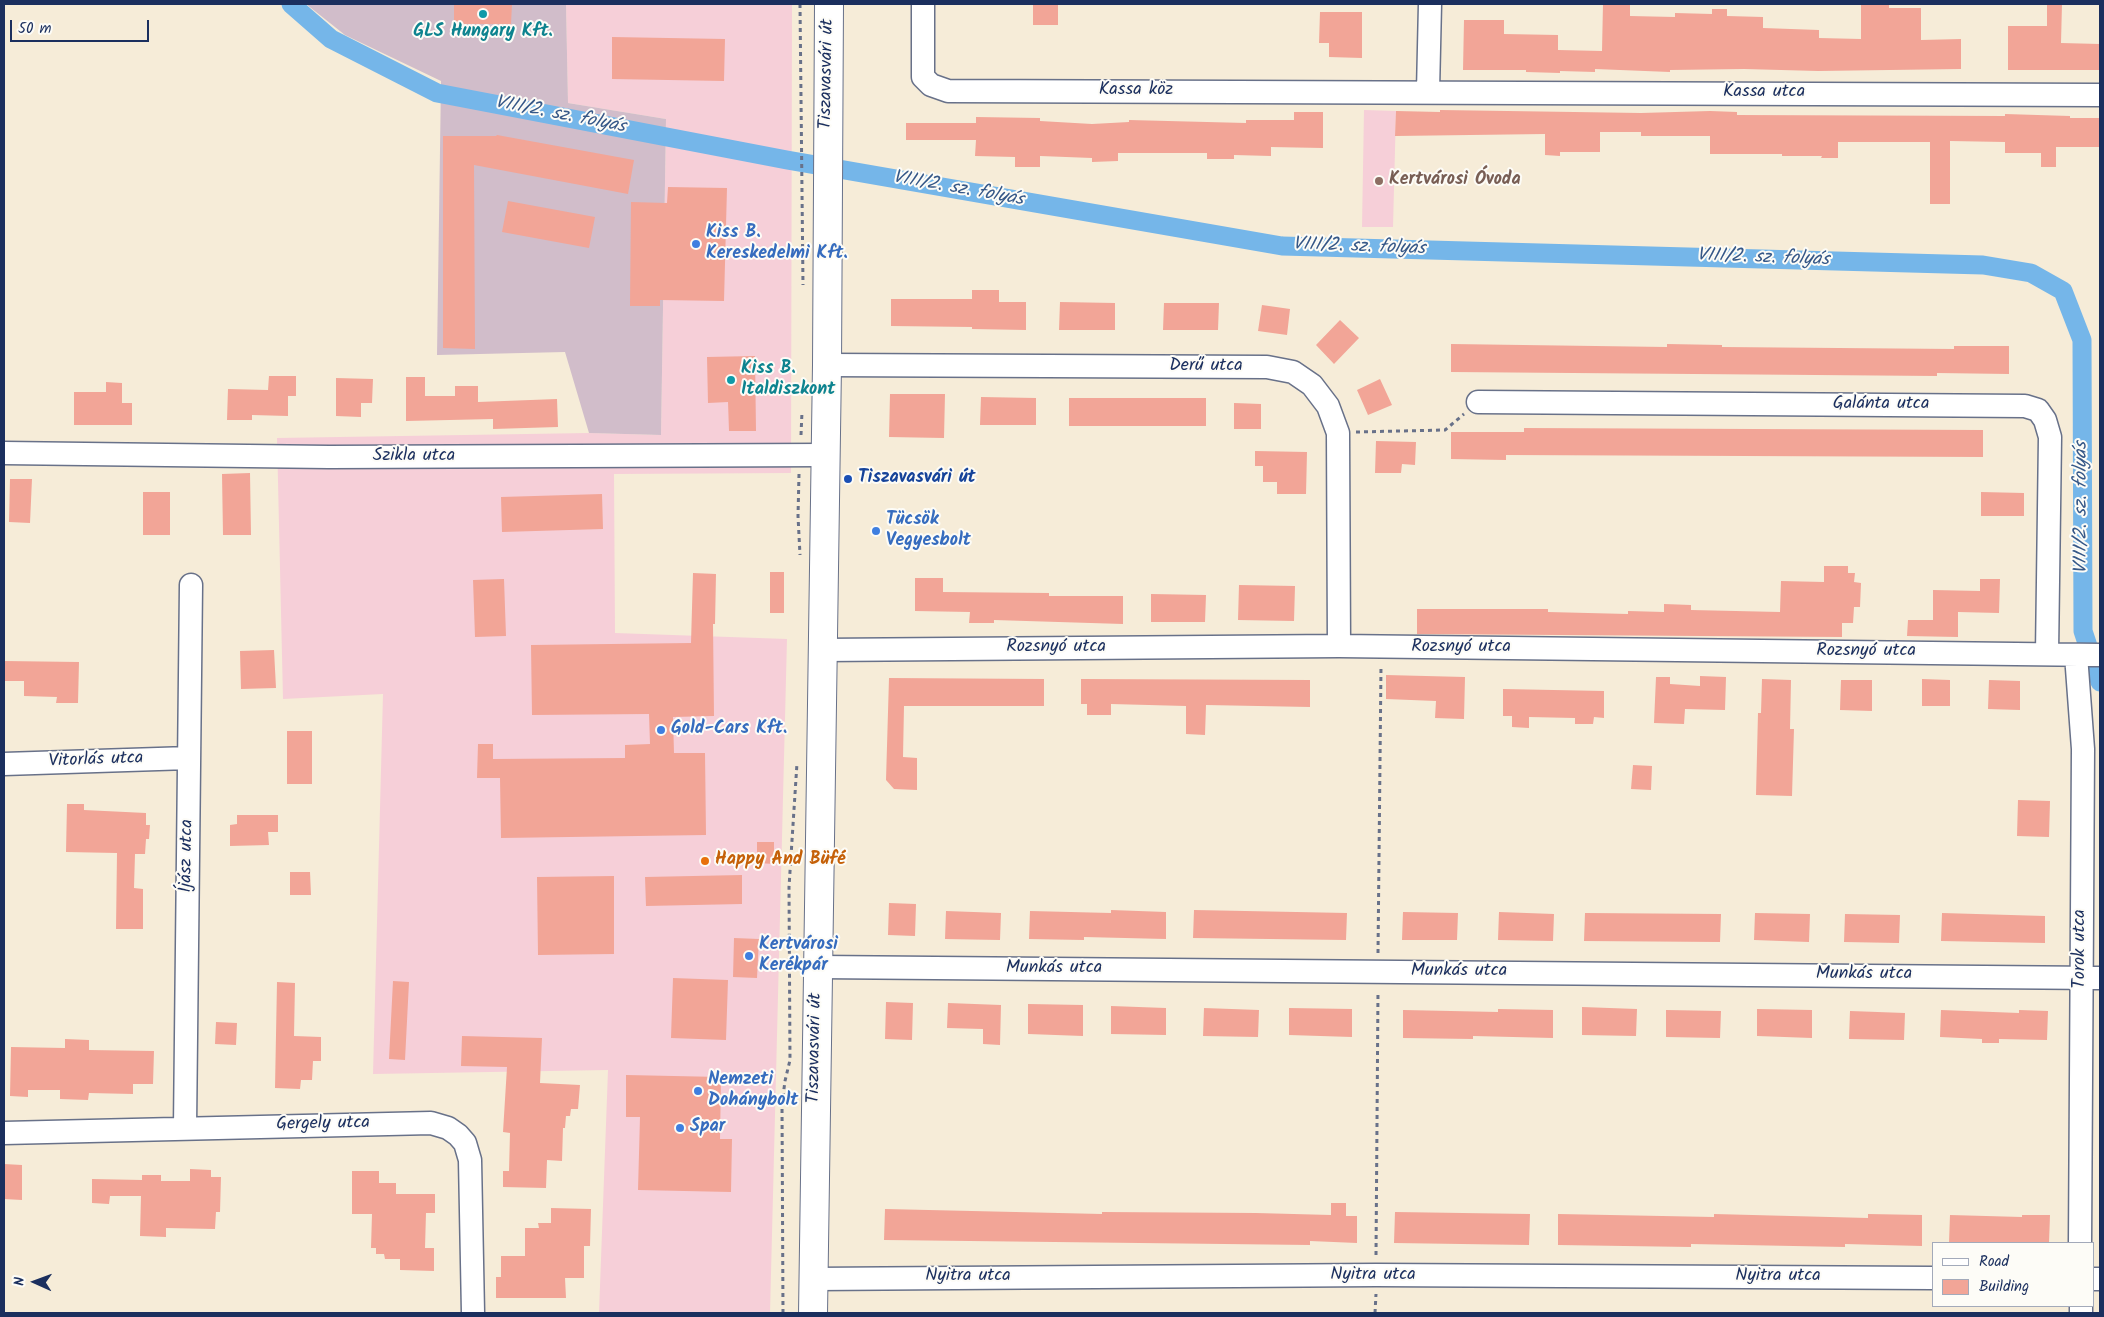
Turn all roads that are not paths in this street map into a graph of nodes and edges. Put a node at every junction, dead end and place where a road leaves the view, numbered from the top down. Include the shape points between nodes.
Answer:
1 (829, 4) edge
2 (923, 4) edge
3 (1430, 4) edge
4 (1428, 91) junction
5 (2100, 95) edge
6 (827, 364) junction
7 (1478, 402) road end
8 (4, 453) edge
9 (812, 455) junction
10 (191, 585) dead end
11 (1339, 646) junction
12 (822, 650) junction
13 (2047, 653) junction
14 (2087, 655) edge
15 (189, 758) junction
16 (4, 764) edge
17 (818, 966) junction
18 (2090, 978) edge
19 (185, 1127) junction
20 (4, 1133) edge
21 (2080, 1242) edge
22 (1932, 1278) edge
23 (814, 1279) junction
24 (473, 1313) edge
25 (813, 1313) edge

1 - 6 main road, Tiszavasvári út via 819,163
2 - 4 street, Kassa köz via 923,77 931,85 948,91
3 - 4 street
4 - 5 street, Kassa utca
6 - 9 main road, Tiszavasvári út
6 - 11 street, Derű utca via 1267,367 1293,372 1312,385 1328,406 1338,433
7 - 13 street, Galánta utca via 2025,406 2038,410 2050,437
8 - 9 street, Szikla utca via 329,457
9 - 12 main road, Tiszavasvári út
10 - 15 street, Íjász utca
11 - 12 street, Rozsnyó utca
11 - 13 street, Rozsnyó utca
12 - 17 main road, Tiszavasvári út
13 - 14 street, Rozsnyó utca
14 - 18 street, Torok utca via 2083,749
15 - 16 street, Vitorlás utca
15 - 19 street, Íjász utca
17 - 18 street, Munkás utca
17 - 23 main road, Tiszavasvári út
18 - 21 street, Torok utca
19 - 20 street, Gergely utca
19 - 24 street, Gergely utca via 432,1123 448,1128 465,1143 470,1160
22 - 23 street, Nyitra utca via 1356,1275
23 - 25 main road, Tiszavasvári út

